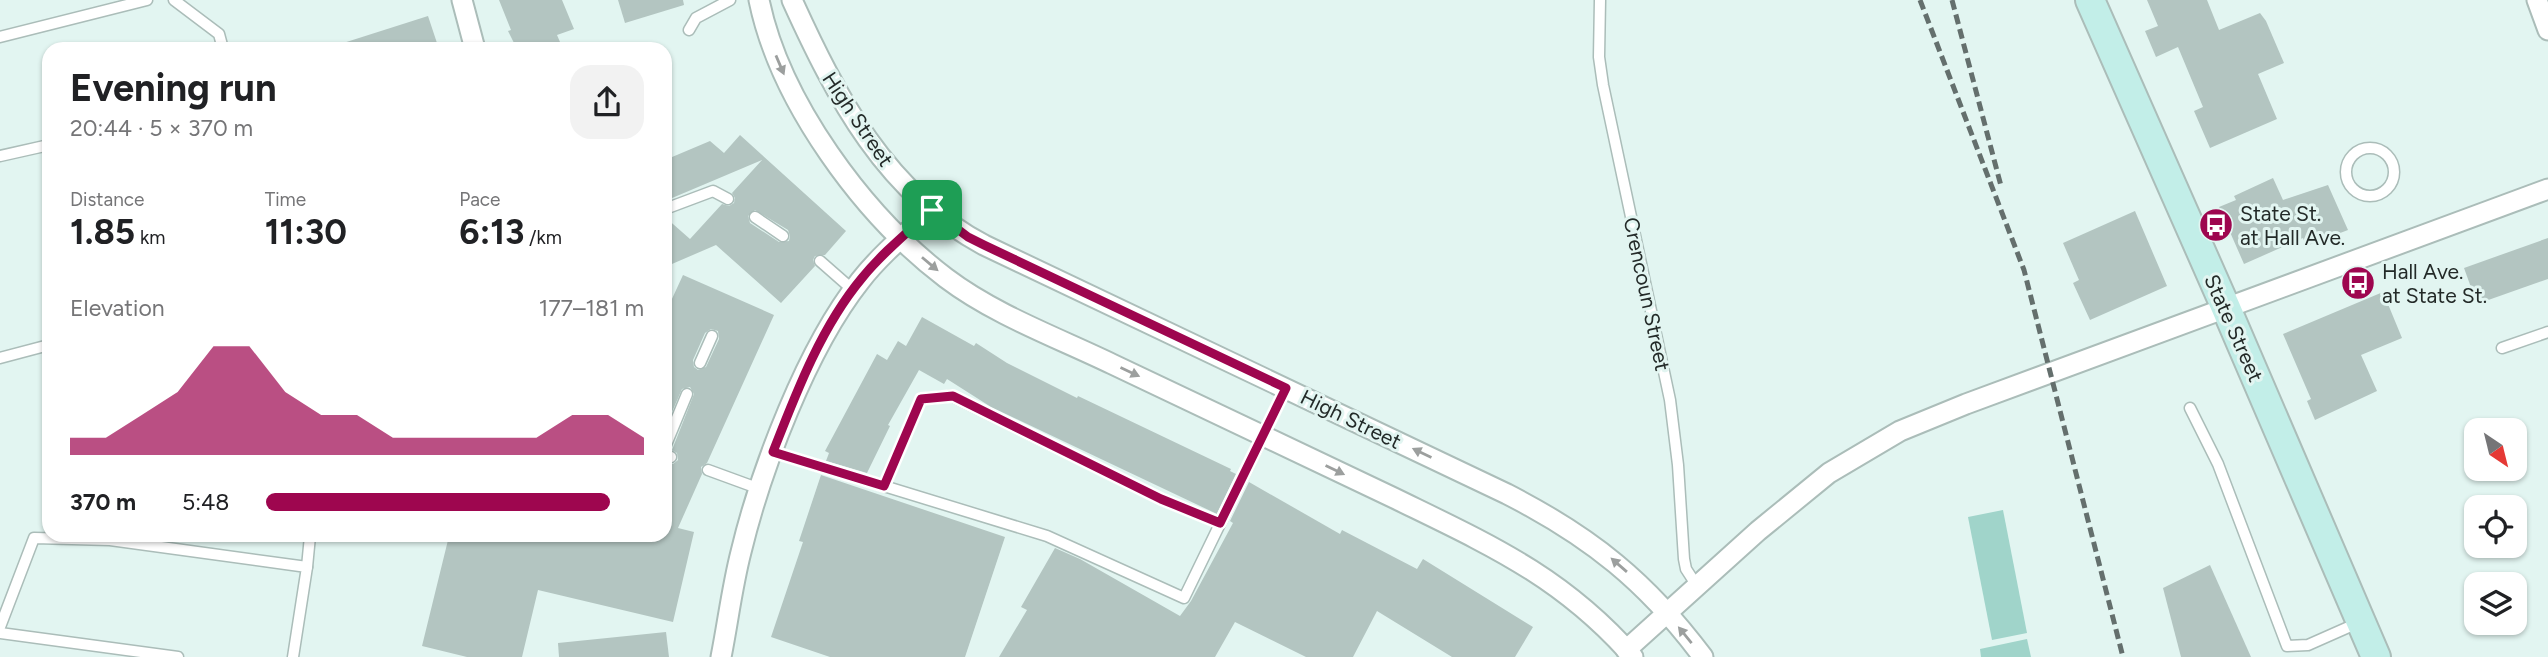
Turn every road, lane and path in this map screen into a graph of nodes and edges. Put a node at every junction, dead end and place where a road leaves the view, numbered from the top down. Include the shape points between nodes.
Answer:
1 (147, 0) edge
2 (174, 0) edge
3 (462, 0) edge
4 (730, 0) edge
5 (759, 0) edge
6 (792, 0) edge
7 (1601, 0) edge
8 (2090, 0) edge
9 (2537, 0) edge
10 (689, 30) dead end
11 (2548, 30) edge
12 (0, 37) edge
13 (221, 42) edge
14 (473, 42) edge
15 (42, 147) edge
16 (0, 156) edge
17 (2548, 189) edge
18 (2377, 196) joint
19 (728, 198) dead end
20 (672, 206) edge
21 (932, 210) junction
22 (755, 217) dead end
23 (783, 236) dead end
24 (902, 239) junction
25 (820, 261) dead end
26 (853, 290) junction
27 (2226, 308) junction
28 (2548, 332) edge
29 (712, 336) dead end
30 (42, 347) edge
31 (2502, 348) dead end
32 (0, 358) edge
33 (700, 363) dead end
34 (1286, 388) junction
35 (687, 394) dead end
36 (2190, 408) dead end
37 (672, 430) edge
38 (1263, 435) junction
39 (773, 452) junction
40 (708, 470) dead end
41 (884, 486) junction
42 (760, 489) junction
43 (1220, 523) junction
44 (42, 538) edge
45 (125, 542) edge
46 (309, 542) edge
47 (307, 567) junction
48 (1697, 586) junction
49 (1667, 613) junction
50 (2360, 621) junction
51 (0, 630) edge
52 (1630, 653) edge
53 (178, 657) edge
54 (293, 657) edge
55 (721, 657) edge
56 (1703, 657) edge
57 (2376, 657) edge

1 - 12 lane
2 - 13 lane via 219,34
3 - 14 street
4 - 10 lane via 696,18
5 -> 24 street, High Street via 771,45 805,115 847,176
6 - 21 street, High Street via 852,119 899,178
7 - 48 lane, Crencoun Street via 1602,85 1670,400 1684,559
8 - 27 street, State Street
9 - 11 street
15 - 16 lane
17 - 27 street
18 - 18 lane via 2390,186 2394,169 2380,151 2364,149 2350,158 2346,178 2356,192
19 - 20 lane via 713,191
21 - 24 street
21 - 34 street, High Street via 984,245
22 - 23 lane
24 - 26 street
24 -> 38 street, High Street via 946,278 992,306
25 - 26 lane
26 - 39 street via 805,375
27 - 48 street via 1966,404 1873,446 1805,491
27 - 50 street, State Street
28 - 31 lane
29 - 33 lane
30 - 32 lane
34 - 38 lane
49 -> 34 street, High Street via 1620,566 1559,522
35 - 37 lane
36 - 50 lane via 2218,464 2287,646 2308,645
38 - 43 lane
38 -> 52 street, High Street via 1509,555 1567,593
39 - 41 lane
39 - 42 street
40 - 42 lane
41 - 43 lane via 1047,536 1184,598
41 - 43 lane via 921,399 953,396 1161,499
42 - 55 street via 741,552
44 - 51 lane via 34,538
45 - 47 lane
46 - 47 lane
47 - 54 lane
48 - 49 street
49 - 52 street
56 -> 49 street, High Street
50 - 57 street, State Street
51 - 53 lane

